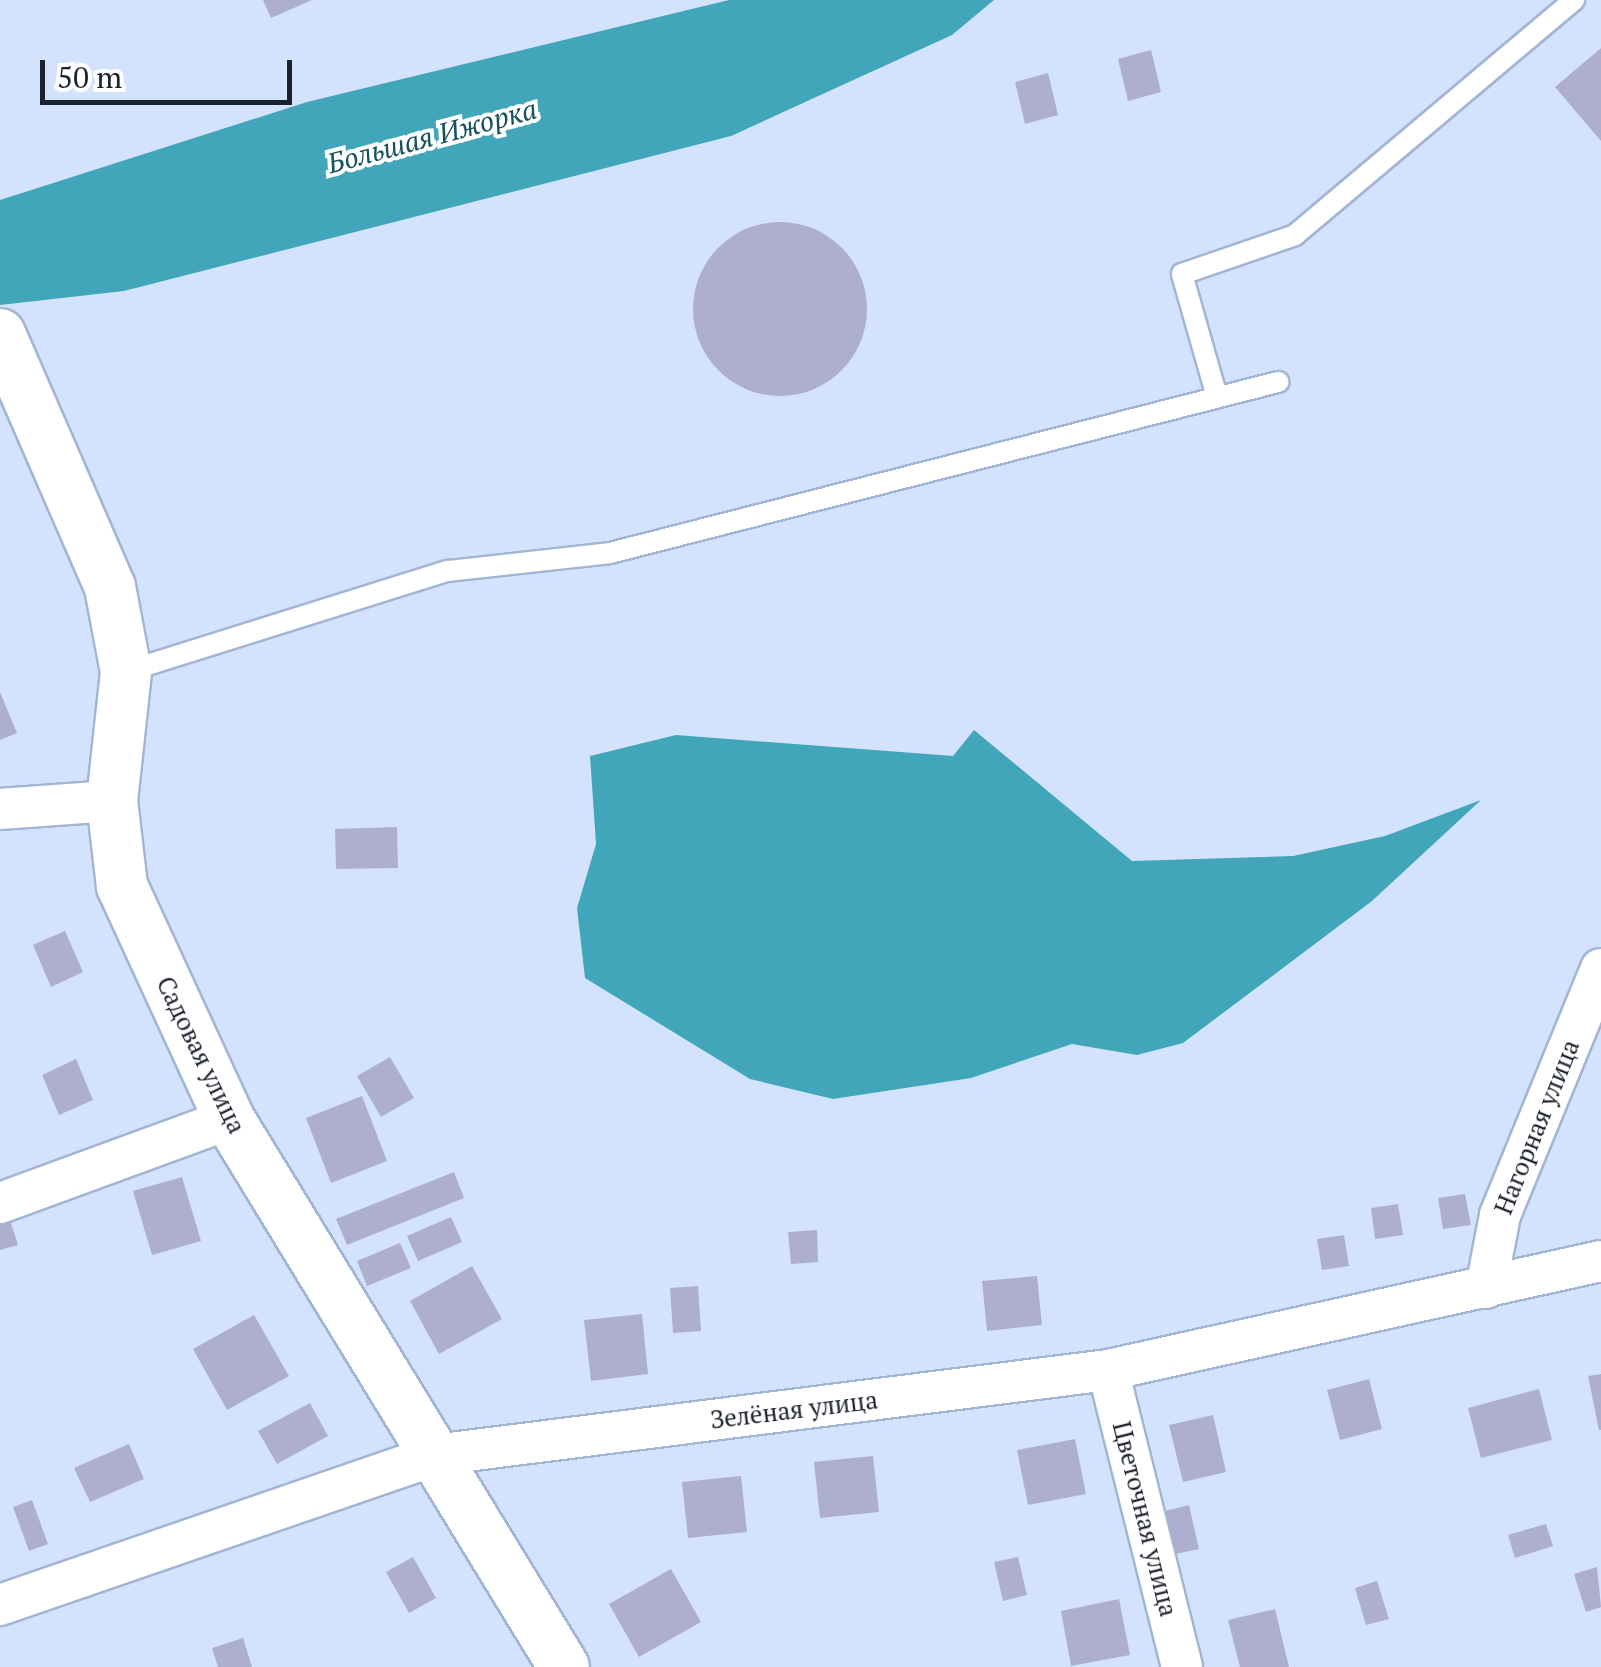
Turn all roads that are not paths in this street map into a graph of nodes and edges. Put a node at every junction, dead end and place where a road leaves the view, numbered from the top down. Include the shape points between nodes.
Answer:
1 (1574, 0) edge
2 (0, 334) edge
3 (1278, 382) dead end
4 (1217, 398) junction
5 (126, 672) junction
6 (112, 801) junction
7 (0, 809) edge
8 (1601, 969) edge
9 (229, 1119) junction
10 (0, 1203) edge
11 (1601, 1261) edge
12 (1486, 1288) junction
13 (1108, 1370) junction
14 (435, 1455) junction
15 (0, 1604) edge
16 (564, 1667) edge
17 (1182, 1667) edge

1 - 4 lane via 1295,234 1182,274
2 - 5 street, Садовая улица via 110,587
3 - 4 lane
4 - 5 lane via 610,553 448,570
5 - 6 street, Садовая улица
6 - 7 street
6 - 9 street, Садовая улица via 122,886
8 - 12 street, Нагорная улица via 1500,1215
9 - 10 street
9 - 14 street, Садовая улица
11 - 12 street, Зелёная улица
12 - 13 street, Зелёная улица
13 - 14 street, Зелёная улица
13 - 17 street, Цветочная улица
14 - 15 street, Зелёная улица
14 - 16 street, Садовая улица

